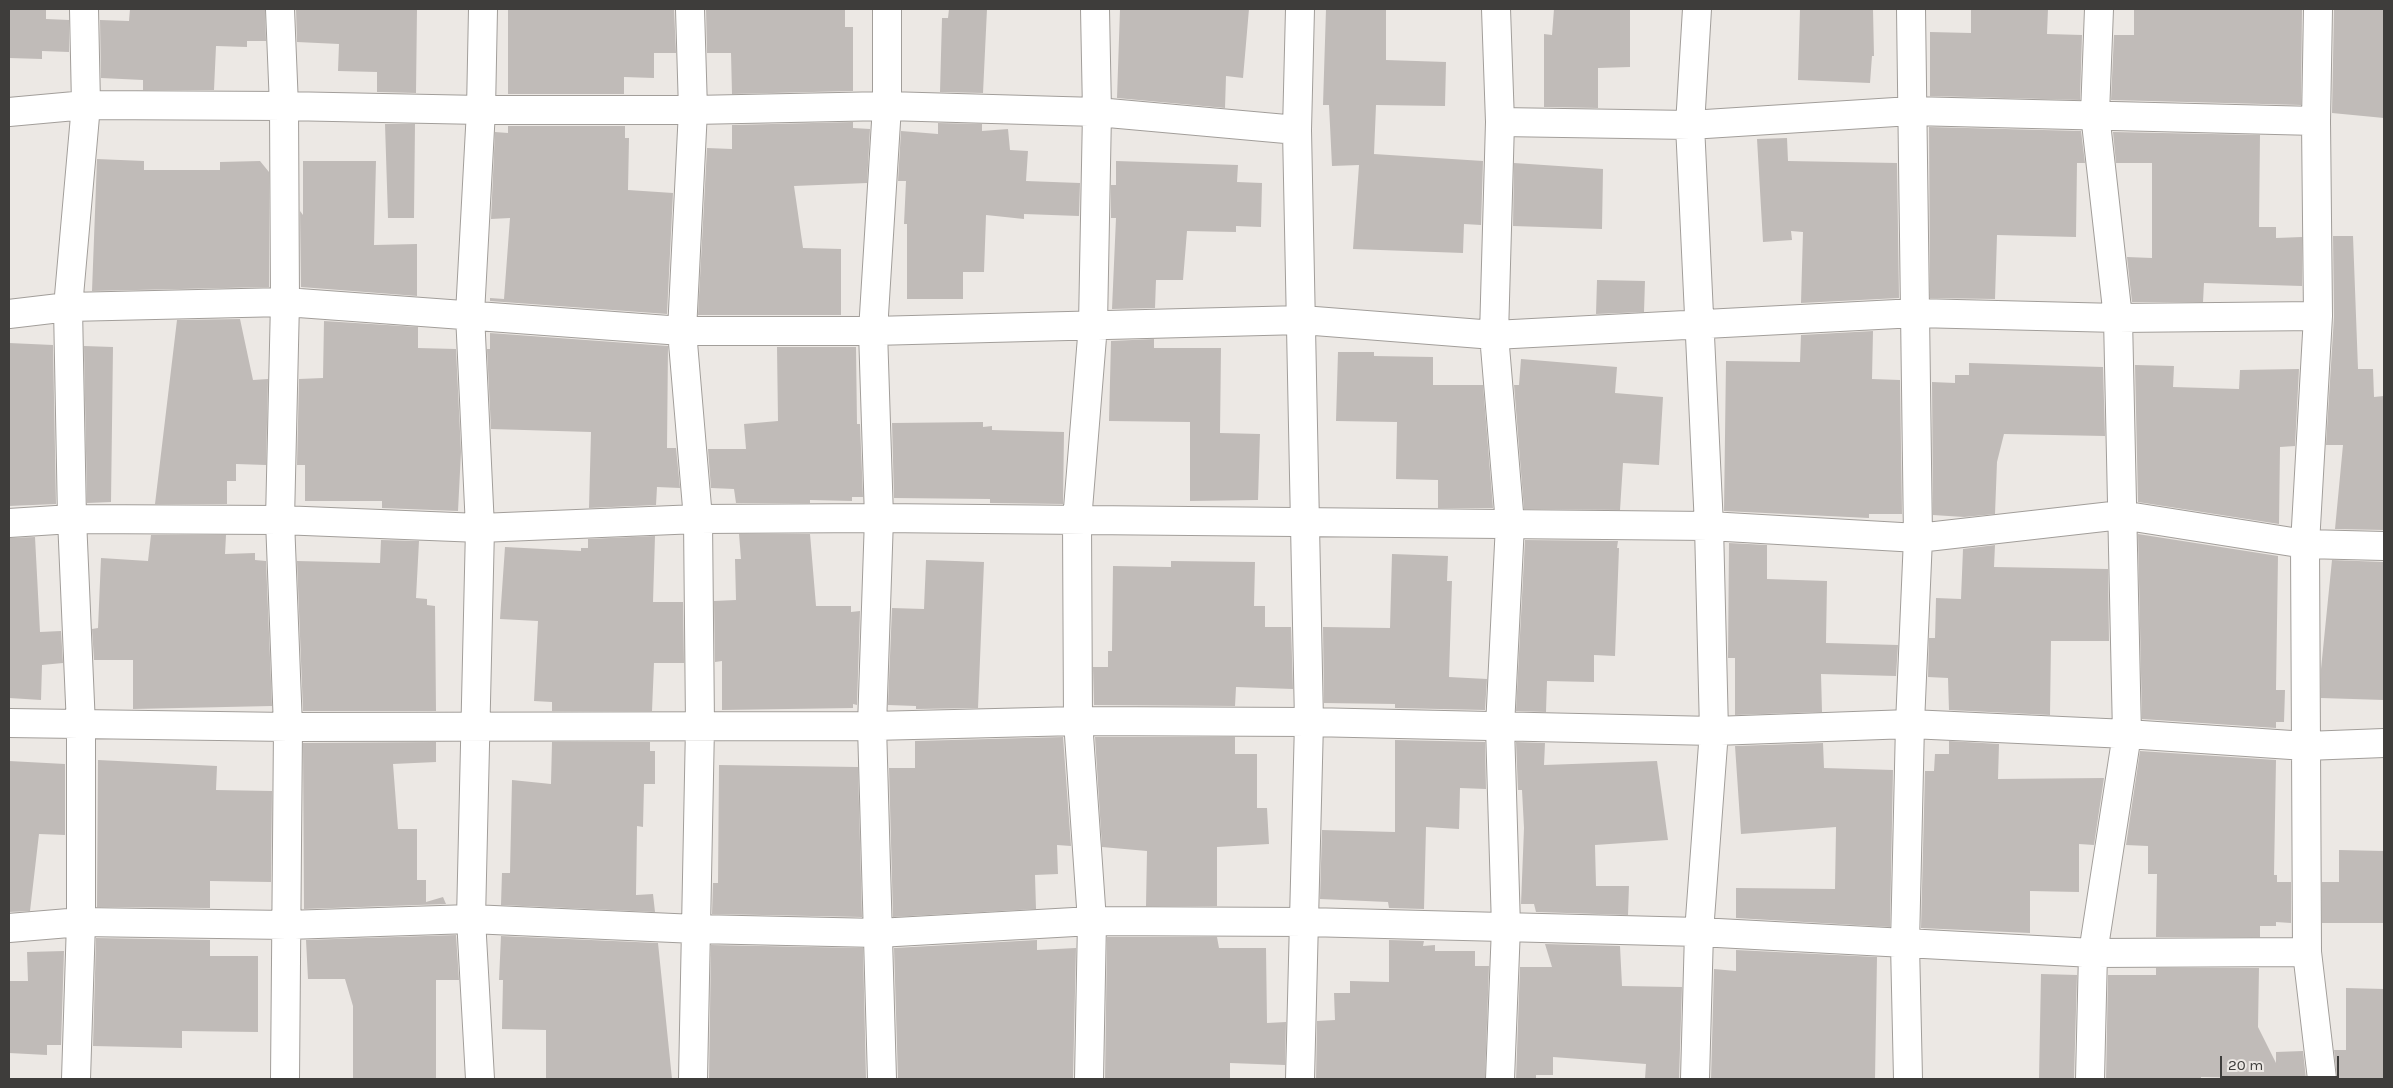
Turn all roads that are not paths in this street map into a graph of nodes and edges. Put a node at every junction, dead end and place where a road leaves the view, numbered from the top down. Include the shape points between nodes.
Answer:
1 (84, 9) edge
2 (280, 9) edge
3 (483, 9) edge
4 (690, 9) edge
5 (886, 9) edge
6 (1095, 9) edge
7 (1300, 9) edge
8 (1496, 9) edge
9 (1696, 9) edge
10 (1911, 9) edge
11 (2098, 9) edge
12 (2318, 9) edge
13 (86, 106) junction
14 (284, 106) junction
15 (887, 106) junction
16 (481, 110) junction
17 (693, 110) junction
18 (1912, 110) junction
19 (9, 112) edge
20 (1097, 112) junction
21 (2094, 114) junction
22 (2316, 121) junction
23 (1500, 122) junction
24 (1690, 125) junction
25 (1297, 130) junction
26 (285, 302) junction
27 (68, 307) junction
28 (1916, 313) junction
29 (9, 314) edge
30 (470, 314) junction
31 (2318, 316) junction
32 (2118, 318) junction
33 (1302, 320) junction
34 (1700, 324) junction
35 (1093, 325) junction
36 (873, 330) junction
37 (682, 331) junction
38 (1494, 335) junction
39 (2122, 515) junction
40 (879, 518) junction
41 (72, 519) junction
42 (698, 519) junction
43 (280, 520) junction
44 (1077, 521) junction
45 (9, 523) edge
46 (1306, 523) junction
47 (1510, 524) junction
48 (1709, 526) junction
49 (480, 528) junction
50 (1918, 538) junction
51 (2305, 544) junction
52 (2384, 546) edge
53 (1078, 721) junction
54 (1309, 722) junction
55 (9, 723) edge
56 (1910, 724) junction
57 (81, 726) junction
58 (474, 726) junction
59 (700, 726) junction
60 (872, 726) junction
61 (288, 727) junction
62 (1500, 727) junction
63 (1714, 732) junction
64 (2127, 734) junction
65 (2384, 743) edge
66 (2306, 746) junction
67 (471, 919) junction
68 (1092, 921) junction
69 (82, 922) junction
70 (1306, 922) junction
71 (287, 925) junction
72 (1506, 927) junction
73 (9, 928) edge
74 (696, 929) junction
75 (1699, 932) junction
76 (878, 933) junction
77 (1905, 944) junction
78 (2307, 952) junction
79 (2093, 953) junction
80 (76, 1079) edge
81 (285, 1079) edge
82 (480, 1079) edge
83 (692, 1079) edge
84 (882, 1079) edge
85 (1089, 1079) edge
86 (1300, 1079) edge
87 (1500, 1079) edge
88 (1695, 1079) edge
89 (1908, 1079) edge
90 (2090, 1079) edge
91 (2322, 1079) edge

1 - 13 street
2 - 14 street
3 - 16 street
4 - 17 street
5 - 15 street
6 - 20 street
7 - 25 street
8 - 23 street
9 - 24 street
10 - 18 street
11 - 21 street
12 - 22 street
13 - 14 street
13 - 19 street
13 - 27 street
14 - 16 street
14 - 26 street
15 - 17 street
15 - 20 street
15 - 36 street
16 - 17 street
16 - 30 street
17 - 37 street
18 - 21 street
18 - 24 street
18 - 28 street
20 - 25 street
20 - 35 street
21 - 22 street
21 - 32 street
22 - 31 street
23 - 24 street
23 - 38 street
24 - 34 street
25 - 33 street
26 - 27 street
26 - 30 street
26 - 43 street
27 - 29 street
27 - 41 street
28 - 32 street
28 - 34 street
28 - 50 street
30 - 37 street
30 - 49 street
31 - 32 street
31 - 51 street
32 - 39 street
33 - 35 street
33 - 38 street
33 - 46 street
34 - 38 street
34 - 48 street
35 - 36 street
35 - 44 street
36 - 37 street
36 - 40 street
37 - 42 street
38 - 47 street
39 - 50 street
39 - 51 street
39 - 64 street
40 - 42 street
40 - 44 street
40 - 60 street
41 - 43 street
41 - 45 street
41 - 57 street
42 - 49 street
42 - 59 street
43 - 49 street
43 - 61 street
44 - 46 street
44 - 53 street
46 - 47 street
46 - 54 street
47 - 48 street
47 - 62 street
48 - 50 street
48 - 63 street
49 - 58 street
50 - 56 street
51 - 52 street
51 - 66 street
53 - 54 street
53 - 60 street
53 - 68 street
54 - 62 street
54 - 70 street
55 - 57 street
56 - 63 street
56 - 64 street
56 - 77 street
57 - 61 street
57 - 69 street
58 - 59 street
58 - 61 street
58 - 67 street
59 - 60 street
59 - 74 street
60 - 76 street
61 - 71 street
62 - 63 street
62 - 72 street
63 - 75 street
64 - 66 street
64 - 79 street
65 - 66 street
66 - 78 street
67 - 71 street
67 - 74 street
67 - 82 street
68 - 70 street
68 - 76 street
68 - 85 street
69 - 71 street
69 - 73 street
69 - 80 street
70 - 72 street
70 - 86 street
71 - 81 street
72 - 75 street
72 - 87 street
74 - 76 street
74 - 83 street
75 - 77 street
75 - 88 street
76 - 84 street
77 - 79 street
77 - 89 street
78 - 79 street
78 - 91 street
79 - 90 street

